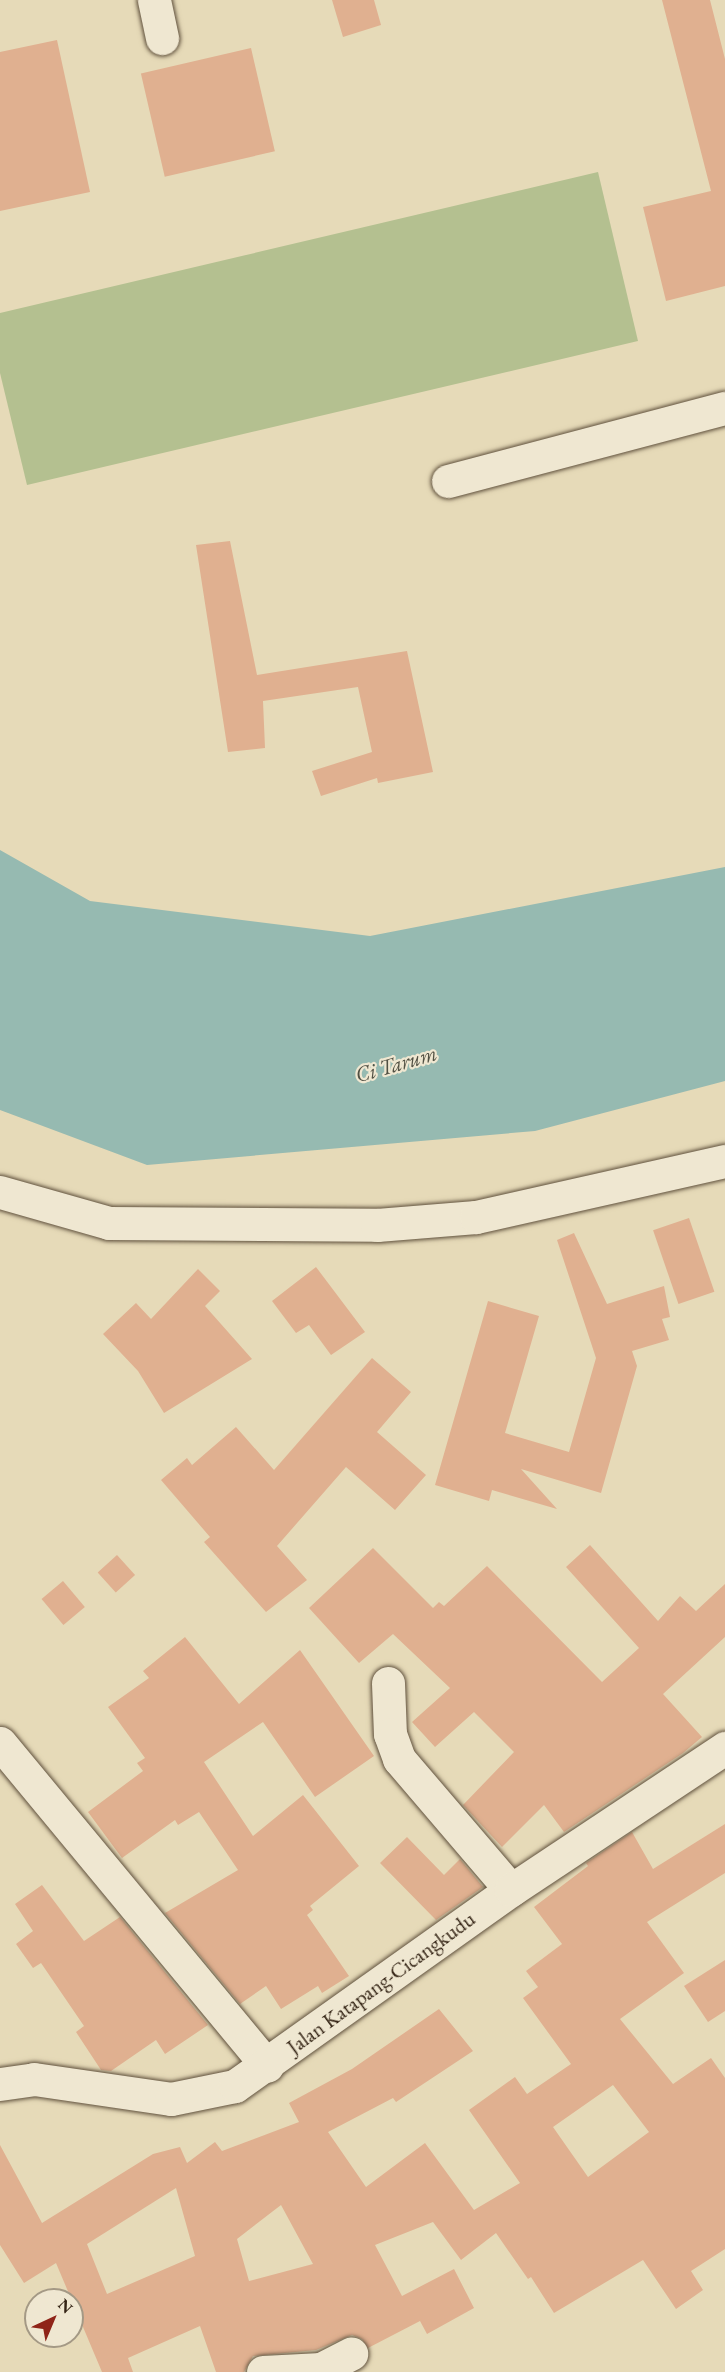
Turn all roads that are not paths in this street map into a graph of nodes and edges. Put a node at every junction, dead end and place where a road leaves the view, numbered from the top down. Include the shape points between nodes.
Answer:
1 (154, 0) edge
2 (162, 38) dead end
3 (725, 408) edge
4 (448, 481) dead end
5 (725, 1161) edge
6 (0, 1192) edge
7 (388, 1683) dead end
8 (0, 1743) edge
9 (725, 1748) edge
10 (511, 1890) junction
11 (267, 2066) junction
12 (0, 2084) edge
13 (351, 2354) dead end
14 (263, 2372) edge

1 - 2 street
3 - 4 street
5 - 6 street via 476,1217 377,1225 109,1222
7 - 10 street via 390,1734 399,1759
8 - 11 street
9 - 10 street, Jalan Katapang-Cicangkudu
10 - 11 street, Jalan Katapang-Cicangkudu
11 - 12 street, Jalan Katapang-Cicangkudu via 235,2086 171,2099 34,2079
13 - 14 street via 321,2369

